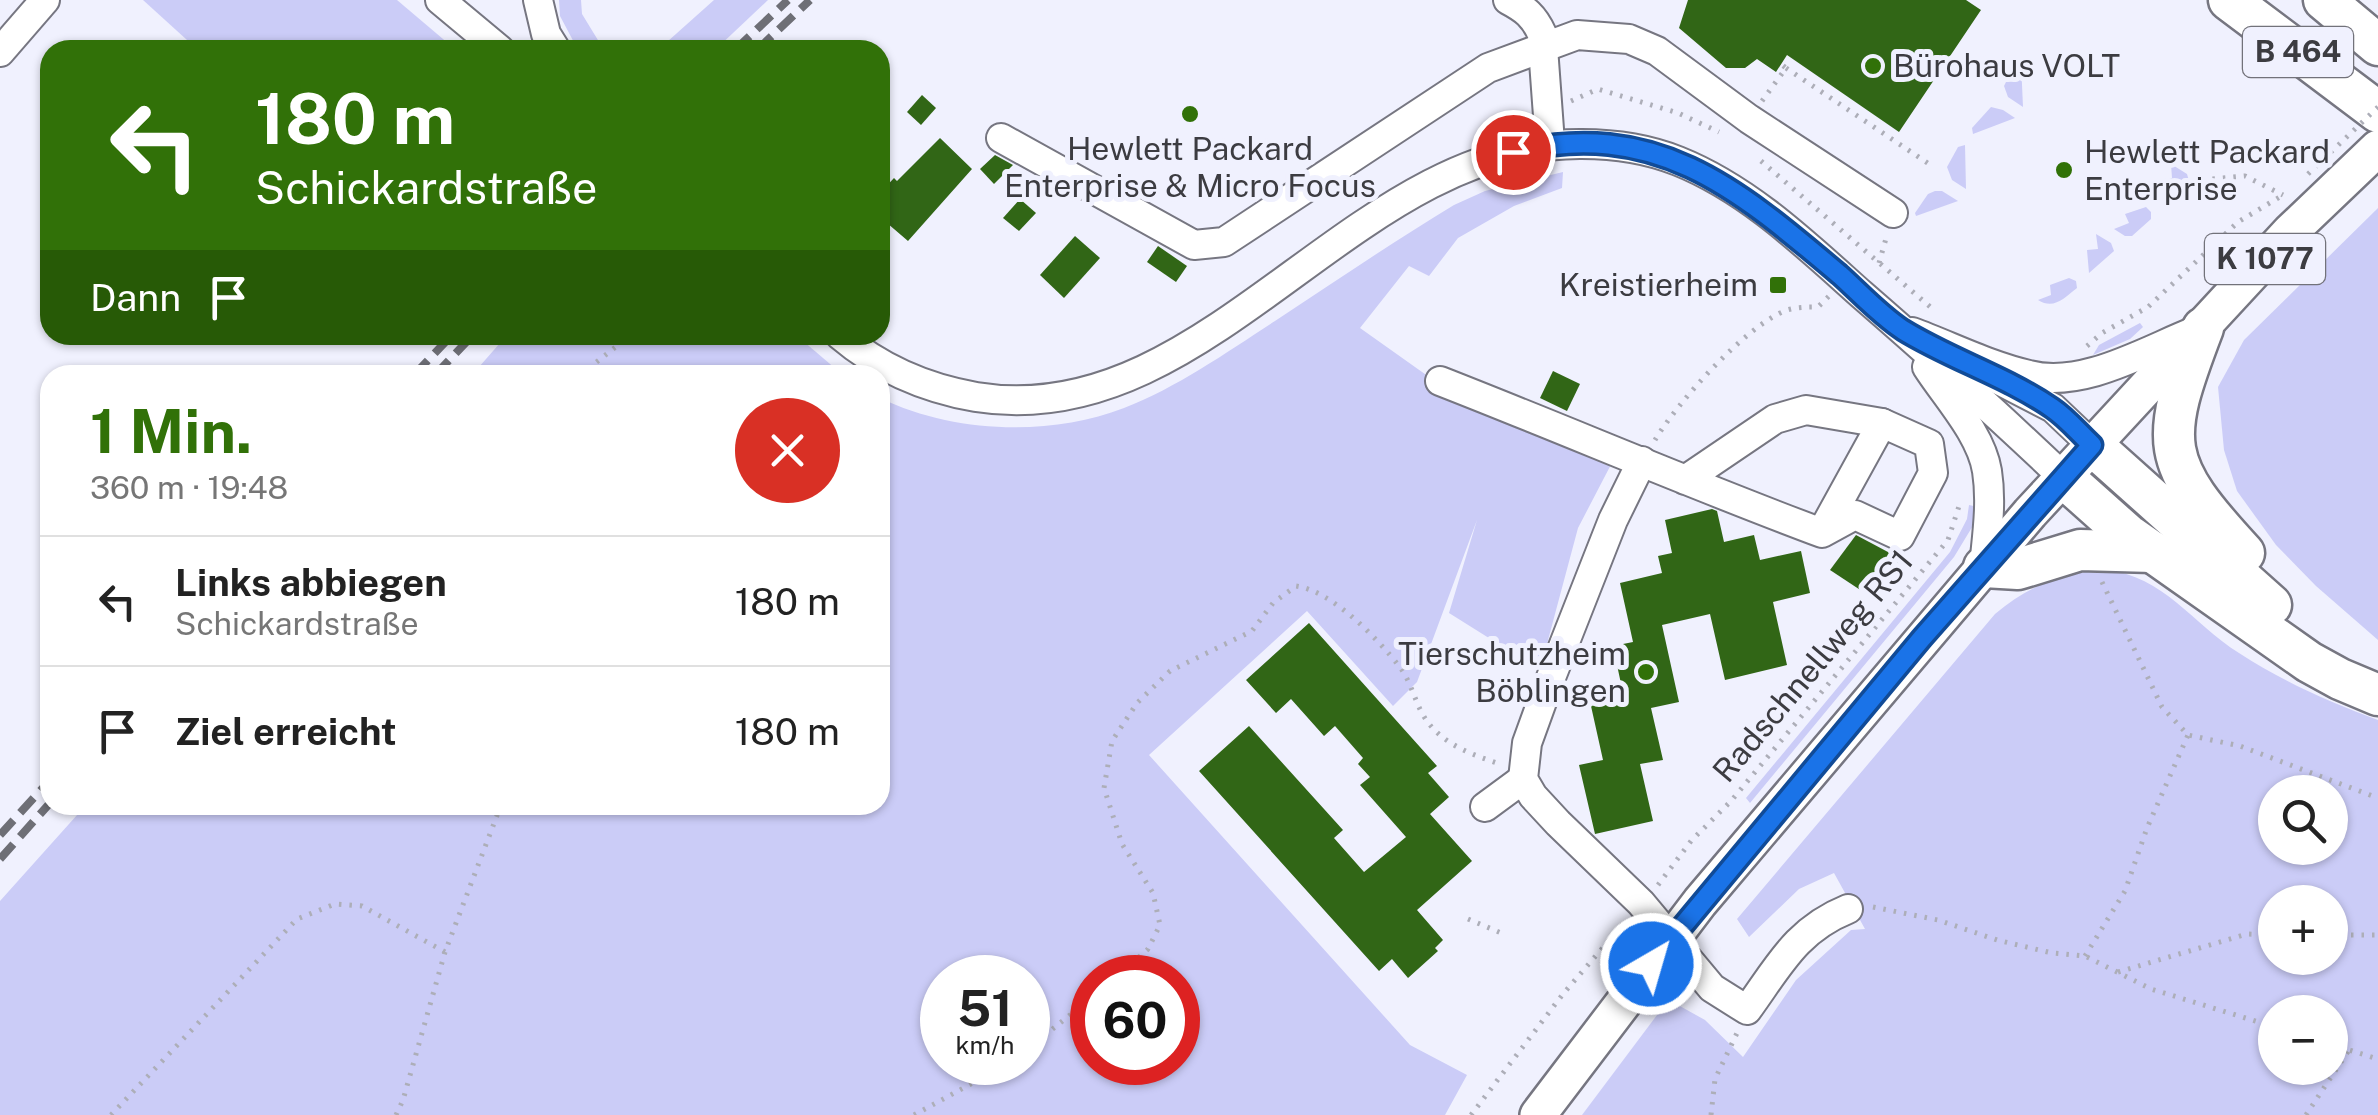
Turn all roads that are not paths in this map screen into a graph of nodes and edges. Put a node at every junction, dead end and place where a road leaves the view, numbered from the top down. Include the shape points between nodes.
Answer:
1 (45, 0) edge
2 (538, 0) edge
3 (1508, 0) edge
4 (2229, 0) edge
5 (2324, 0) edge
6 (450, 3) edge
7 (489, 40) edge
8 (550, 40) edge
9 (2378, 45) edge
10 (1545, 46) junction
11 (0, 52) edge
12 (2375, 110) edge
13 (1001, 138) dead end
14 (1550, 144) junction
15 (2378, 148) edge
16 (1893, 213) dead end
17 (1901, 328) junction
18 (2203, 328) junction
19 (852, 345) edge
20 (883, 365) edge
21 (890, 369) edge
22 (1440, 381) dead end
23 (1882, 423) junction
24 (2092, 445) junction
25 (1642, 460) junction
26 (2063, 477) junction
27 (1685, 480) junction
28 (1822, 533) junction
29 (2153, 552) junction
30 (1984, 567) junction
31 (2304, 632) junction
32 (2378, 676) edge
33 (2378, 694) edge
34 (1522, 775) junction
35 (1484, 807) dead end
36 (1848, 909) road end
37 (1671, 937) junction
38 (1538, 1115) edge

1 - 11 street
2 - 8 street
3 - 10 street via 1536,20
4 - 12 highway, B 464
5 - 9 highway, B 464
6 - 7 street
10 - 13 street via 1488,68 1224,242 1194,245
10 - 14 street
10 - 16 street via 1578,35 1628,39 1656,51
14 - 17 street via 1614,144 1676,160 1724,183
14 - 21 street via 1476,161 1412,191 1219,326 1118,380 1080,392 994,400 942,391
15 - 18 main road, K 1077 via 2319,184 2290,232
17 - 18 street via 2032,376 2110,366
17 - 24 street via 2053,408
17 - 26 street
17 - 30 street via 1968,428 1987,470
18 - 24 main road, K 1077
18 - 31 highway via 2176,397 2178,466 2200,504
19 - 20 street
22 - 25 street
23 - 27 street via 1806,410 1774,419
23 - 28 street
23 - 28 street via 1929,444 1933,473 1900,536 1854,515
24 - 26 main road, K 1077
24 - 31 highway
25 - 27 street
25 - 34 street via 1608,530 1527,743
26 - 29 highway
26 - 30 main road, K 1077
27 - 28 street
29 - 30 highway via 2080,550 2018,569
29 - 33 highway via 2309,662
30 - 37 main road, K 1077
31 - 32 highway
34 - 35 street
34 - 37 street via 1533,796
36 - 37 street via 1820,920 1796,942 1748,1010 1712,988
37 - 38 main road, K 1077

